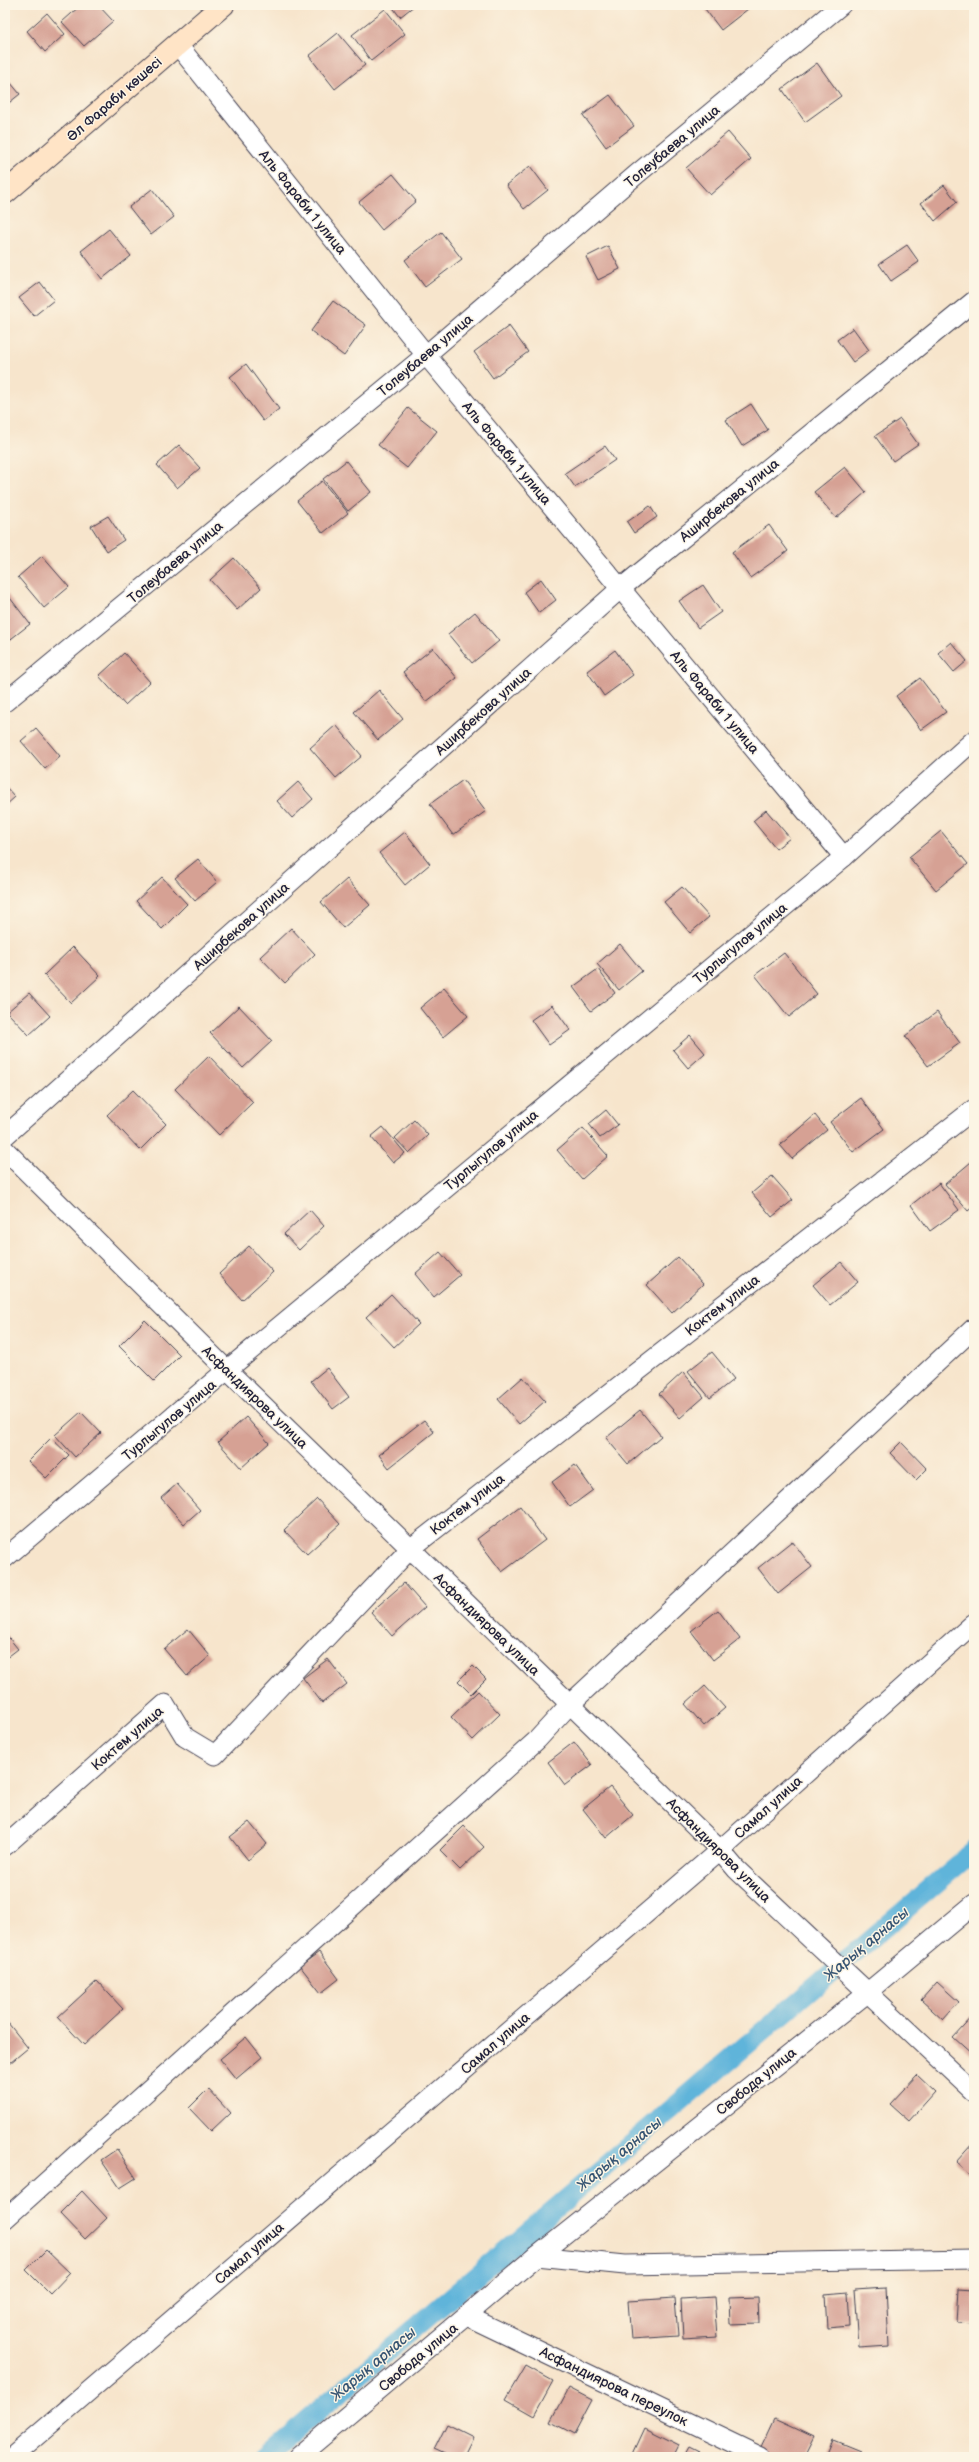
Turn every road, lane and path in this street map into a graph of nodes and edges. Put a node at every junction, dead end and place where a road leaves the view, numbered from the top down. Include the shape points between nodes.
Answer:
1 (223, 5) edge
2 (841, 5) edge
3 (177, 44) junction
4 (5, 193) edge
5 (974, 302) edge
6 (426, 355) junction
7 (620, 589) junction
8 (5, 702) edge
9 (974, 740) edge
10 (844, 857) junction
11 (974, 1108) edge
12 (5, 1136) edge
13 (5, 1150) edge
14 (974, 1328) edge
15 (227, 1370) junction
16 (410, 1549) junction
17 (5, 1558) edge
18 (974, 1623) edge
19 (570, 1704) junction
20 (5, 1846) edge
21 (720, 1850) junction
22 (974, 1904) edge
23 (867, 1993) junction
24 (974, 2092) edge
25 (5, 2219) edge
26 (537, 2256) junction
27 (974, 2259) edge
28 (467, 2316) junction
29 (12, 2457) edge
30 (298, 2457) edge
31 (761, 2457) edge

1 - 3 street, Әл Фараби көшесі
2 - 6 street, Толеубаева улица via 637,174
3 - 4 street, Әл Фараби көшесі
3 - 6 street, Аль Фараби 1 улица
5 - 7 street, Аширбекова улица
6 - 7 street, Аль Фараби 1 улица
6 - 8 street, Толеубаева улица
7 - 10 street, Аль Фараби 1 улица
7 - 12 street, Аширбекова улица
9 - 10 street, Турлыгулов улица
10 - 15 street, Турлыгулов улица
11 - 16 street, Коктем улица
13 - 15 street, Асфандиярова улица
14 - 19 street
15 - 16 street, Асфандиярова улица
15 - 17 street, Турлыгулов улица
16 - 19 street, Асфандиярова улица
16 - 20 street, Коктем улица via 215,1755 185,1737 165,1704
18 - 21 street, Самал улица
19 - 21 street, Асфандиярова улица
19 - 25 street via 537,1740
21 - 23 street, Асфандиярова улица via 736,1869
21 - 29 street, Самал улица
22 - 23 street, Свобода улица
23 - 24 street, Асфандиярова улица
23 - 26 street, Свобода улица
26 - 27 street via 625,2265
26 - 28 street, Свобода улица
28 - 30 street, Свобода улица
28 - 31 street, Асфандиярова переулок

